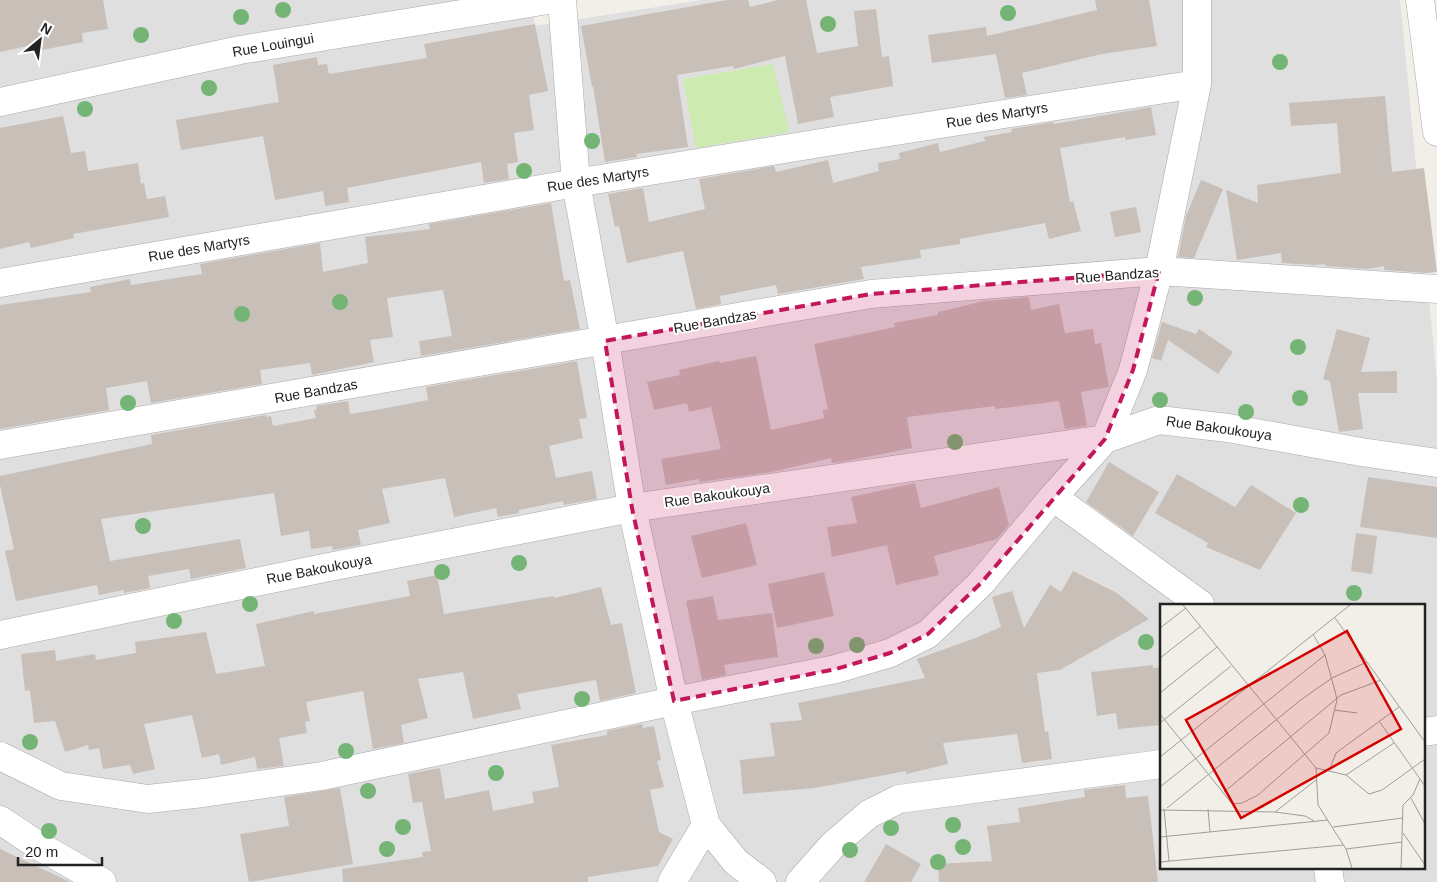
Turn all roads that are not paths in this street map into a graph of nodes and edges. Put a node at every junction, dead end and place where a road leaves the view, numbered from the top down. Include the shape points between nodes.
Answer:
1 (548, 0) edge
2 (562, 0) edge
3 (1197, 0) edge
4 (1420, 0) edge
5 (1197, 84) junction
6 (0, 102) edge
7 (1437, 132) edge
8 (576, 183) junction
9 (1159, 271) junction
10 (0, 283) edge
11 (1437, 289) edge
12 (605, 341) junction
13 (1105, 439) junction
14 (0, 445) edge
15 (1437, 463) edge
16 (1053, 497) junction
17 (632, 508) junction
18 (1200, 604) dead end
19 (0, 635) edge
20 (674, 701) junction
21 (1437, 730) edge
22 (1424, 732) edge
23 (0, 756) edge
24 (1160, 764) edge
25 (0, 820) edge
26 (706, 825) junction
27 (102, 882) edge
28 (672, 882) edge
29 (762, 882) edge
30 (800, 882) edge

1 - 6 street, Rue Louingui via 240,50
2 - 8 street
3 - 5 street
4 - 7 street
5 - 8 street, Rue des Martyrs
5 - 9 street
8 - 10 street, Rue des Martyrs
8 - 12 street
9 - 11 street, Rue Bandzas
9 - 12 street, Rue Bandzas via 871,294
9 - 13 street via 1133,370
12 - 14 street, Rue Bandzas
12 - 17 street
13 - 15 street, Rue Bakoukouya via 1158,420 1228,428
13 - 16 street
13 - 17 street, Rue Bakoukouya
16 - 18 street
16 - 20 street via 981,583 928,634 890,653 836,669
17 - 19 street, Rue Bakoukouya
17 - 20 street
20 - 23 street via 322,776 148,800 61,786
20 - 26 street
21 - 22 street
24 - 30 street via 899,799 869,814
25 - 27 street
26 - 28 street
26 - 29 street via 736,862

